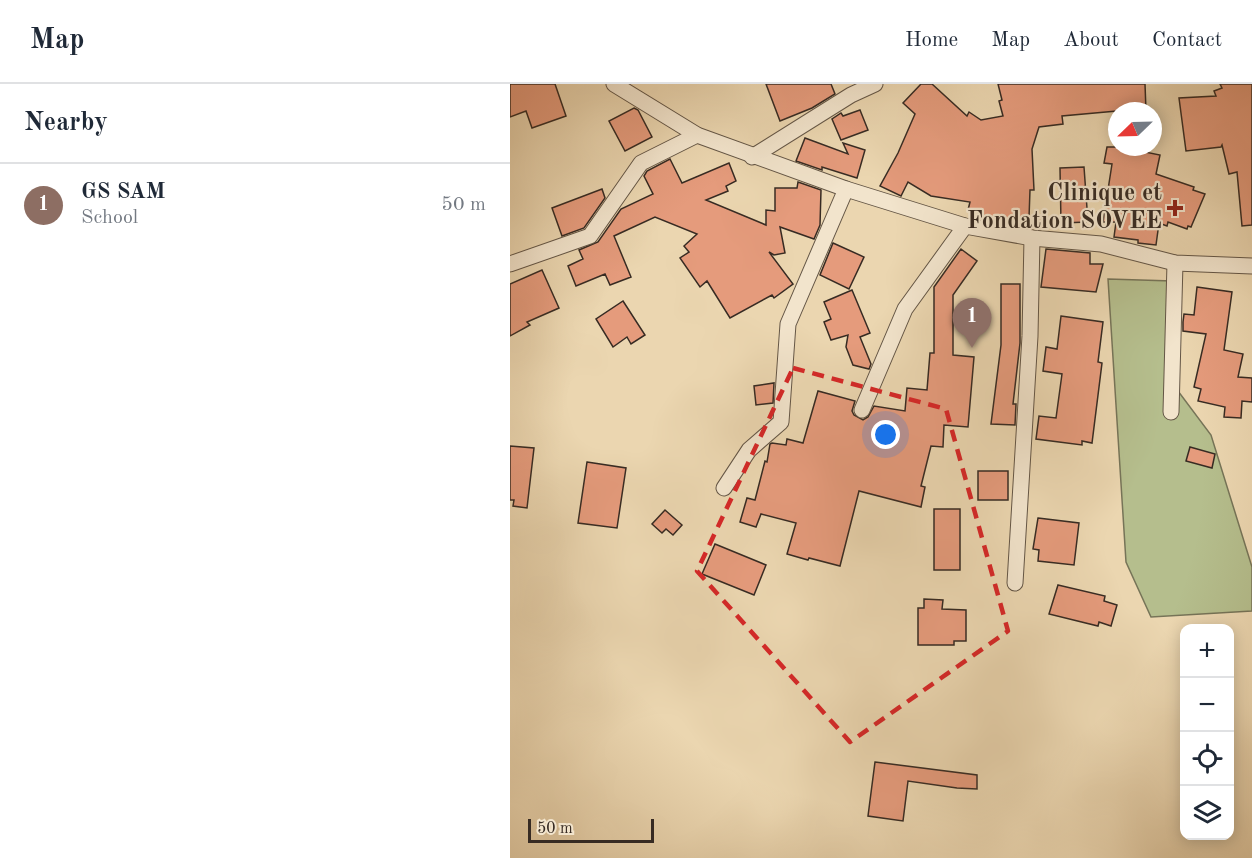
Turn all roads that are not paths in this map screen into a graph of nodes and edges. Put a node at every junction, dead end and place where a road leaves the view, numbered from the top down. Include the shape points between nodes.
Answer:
1 (614, 84) edge
2 (875, 84) edge
3 (850, 89) edge
4 (698, 135) junction
5 (752, 157) junction
6 (846, 189) junction
7 (965, 226) junction
8 (1032, 238) junction
9 (1175, 263) junction
10 (510, 264) edge
11 (1252, 266) edge
12 (862, 410) dead end
13 (1171, 412) dead end
14 (724, 488) dead end
15 (1015, 583) dead end

1 - 4 street
2 - 3 street
3 - 5 street
4 - 5 street
4 - 10 street via 641,163 590,236
5 - 6 street
6 - 7 street
6 - 14 street via 788,324 781,422 749,450
7 - 8 street
7 - 12 street via 905,309
8 - 9 street via 1101,244
8 - 15 street
9 - 11 street
9 - 13 street

